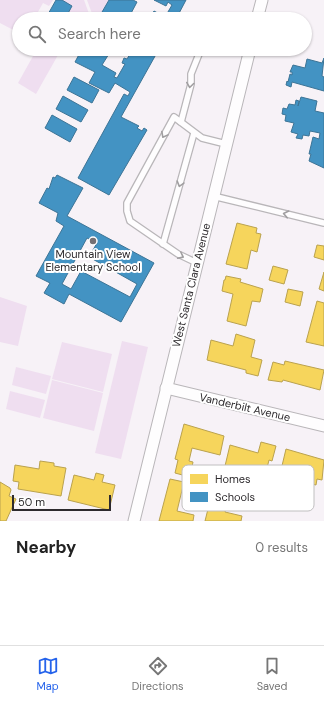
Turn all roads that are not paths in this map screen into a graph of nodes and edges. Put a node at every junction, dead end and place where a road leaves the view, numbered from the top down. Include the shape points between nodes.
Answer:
1 (262, 0) edge
2 (259, 12) edge
3 (198, 56) edge
4 (248, 56) edge
5 (181, 122) junction
6 (194, 133) junction
7 (226, 144) junction
8 (213, 196) junction
9 (324, 223) edge
10 (163, 244) junction
11 (197, 263) junction
12 (166, 388) junction
13 (324, 426) edge
14 (134, 521) edge

1 - 2 street
3 -> 5 lane via 191,74 191,84
4 - 7 street, West Santa Clara Avenue
5 - 6 lane
5 -> 10 lane via 174,117 127,202 130,221
6 - 7 lane via 202,138
6 -> 10 lane
7 - 8 street, West Santa Clara Avenue
9 -> 8 lane
8 - 11 street, West Santa Clara Avenue
10 -> 11 lane
11 - 12 street, West Santa Clara Avenue
12 - 13 street, Vanderbilt Avenue
12 - 14 street, West Santa Clara Avenue

